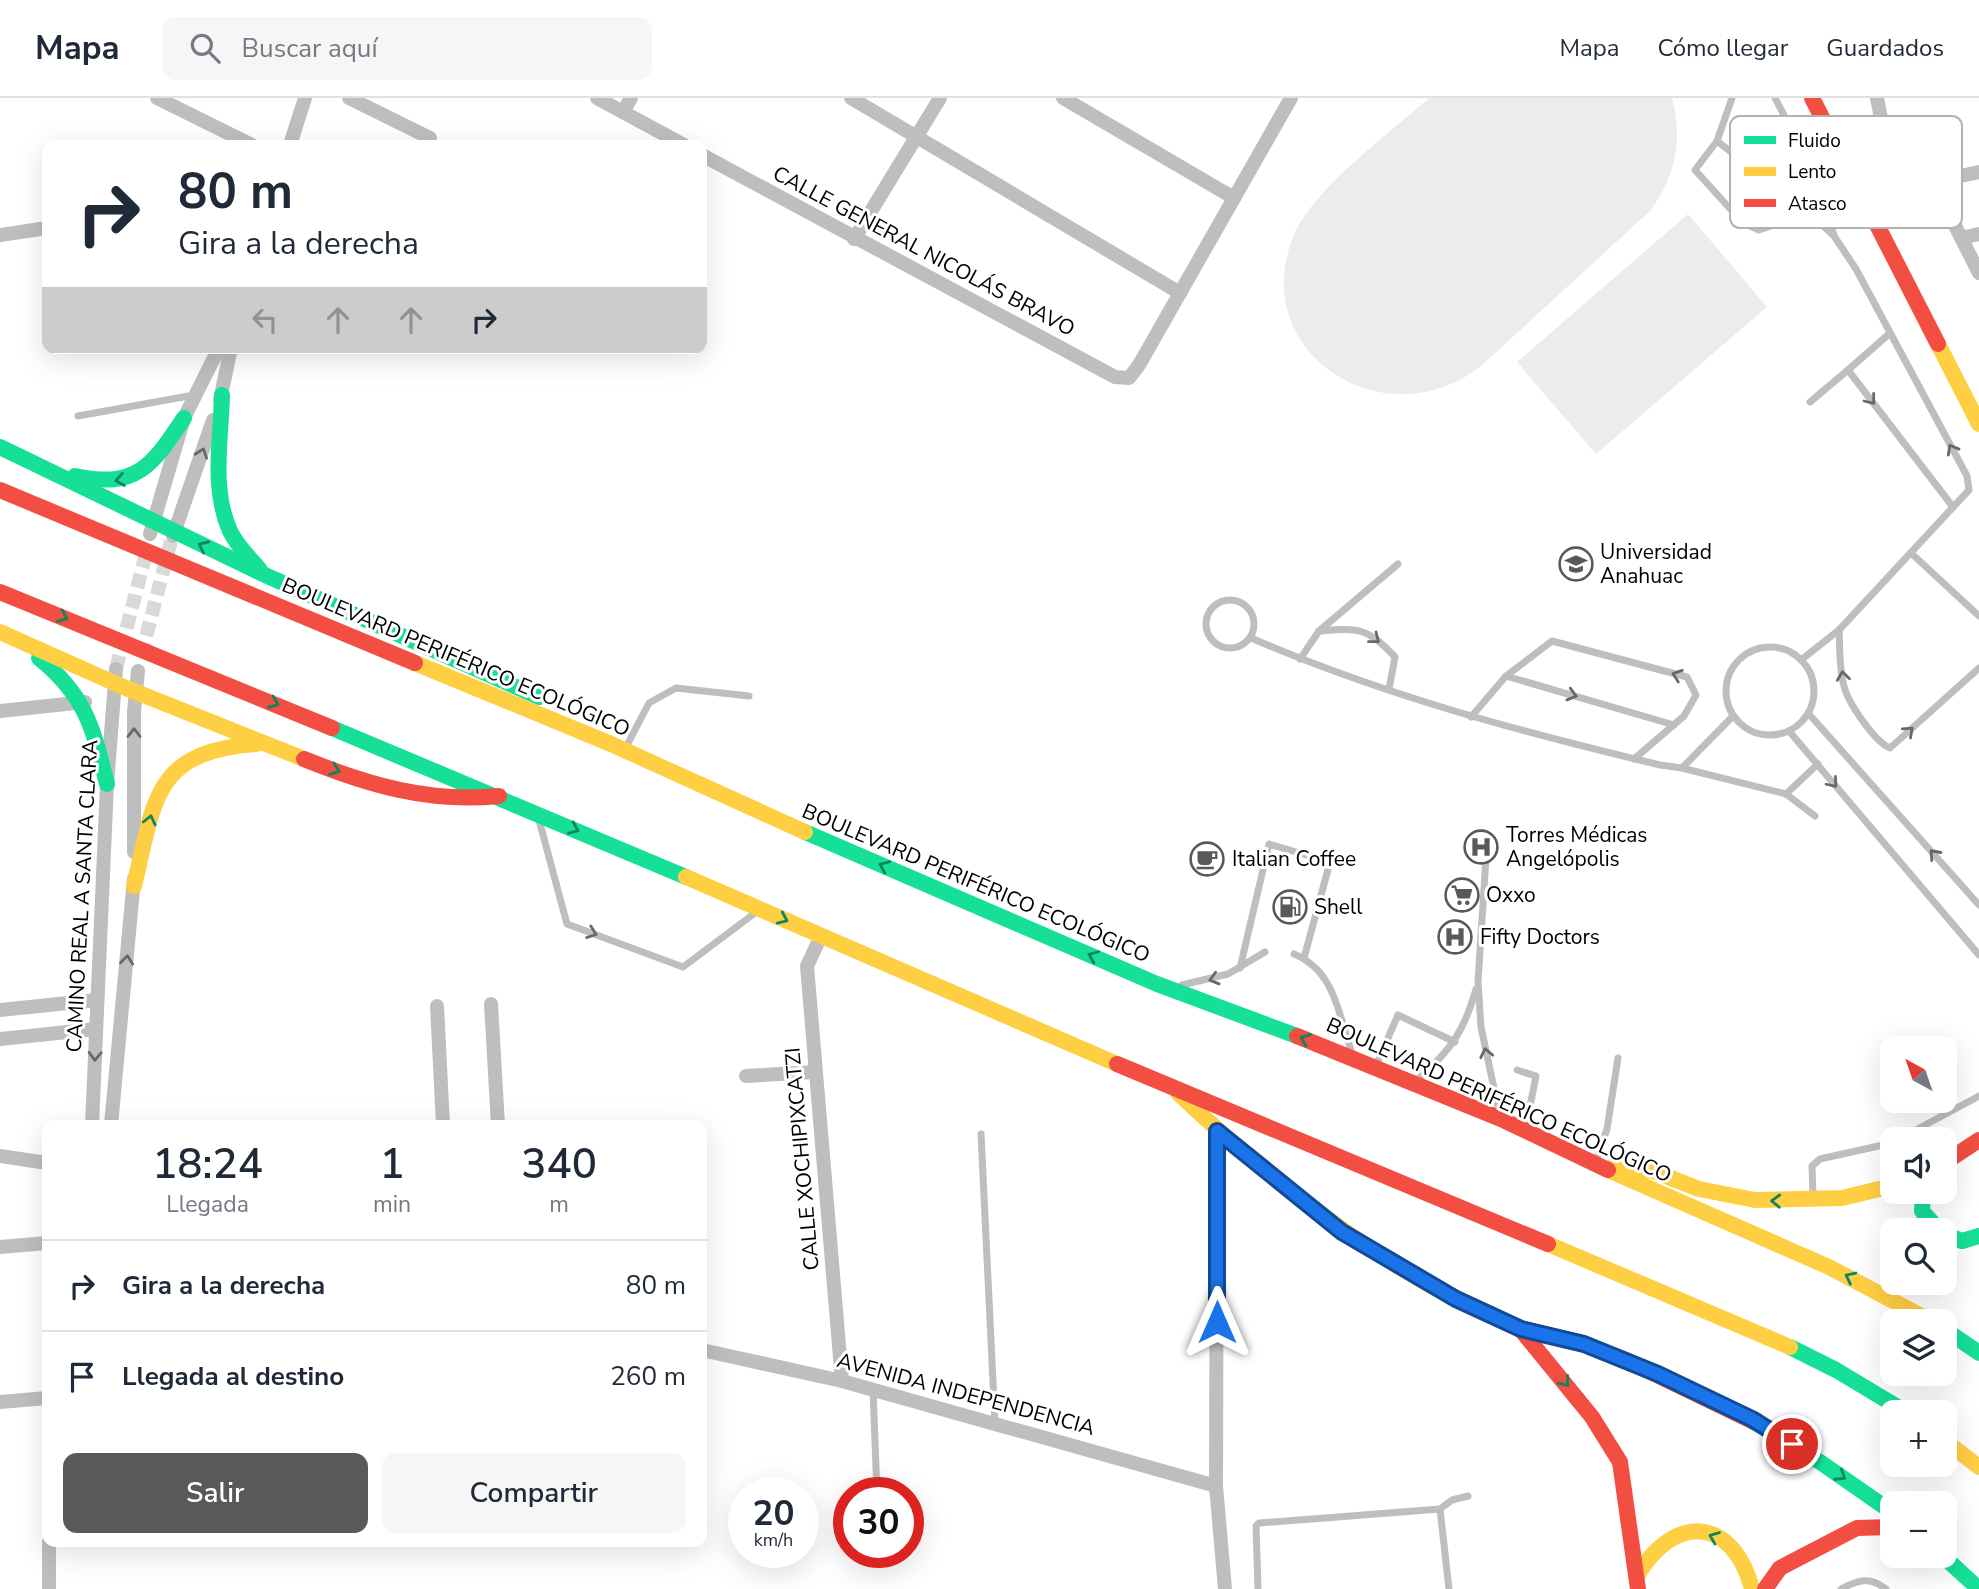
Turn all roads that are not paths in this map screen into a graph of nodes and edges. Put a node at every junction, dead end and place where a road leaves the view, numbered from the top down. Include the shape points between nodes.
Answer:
1 (157, 98) edge
2 (305, 98) edge
3 (349, 98) edge
4 (597, 98) edge
5 (631, 98) edge
6 (851, 98) edge
7 (940, 98) edge
8 (1063, 98) edge
9 (1732, 98) edge
10 (1775, 98) edge
11 (1812, 98) edge
12 (1877, 98) edge
13 (1289, 99) edge
14 (623, 112) junction
15 (1784, 116) edge
16 (1821, 116) edge
17 (1881, 116) edge
18 (916, 136) junction
19 (430, 138) dead end
20 (242, 140) edge
21 (292, 140) edge
22 (675, 140) edge
23 (1717, 141) junction
24 (1730, 151) edge
25 (707, 158) edge
26 (1234, 198) junction
27 (1730, 209) edge
28 (1825, 228) edge
29 (1831, 228) edge
30 (1879, 228) edge
31 (1957, 228) edge
32 (42, 229) edge
33 (1979, 234) edge
34 (0, 235) edge
35 (1834, 236) junction
36 (1962, 238) junction
37 (854, 239) junction
38 (1979, 272) edge
39 (1180, 293) junction
40 (1889, 334) junction
41 (216, 354) edge
42 (230, 354) edge
43 (1848, 370) junction
44 (194, 395) junction
45 (222, 395) junction
46 (1810, 402) dead end
47 (78, 416) dead end
48 (184, 418) junction
49 (1979, 424) edge
50 (0, 447) edge
51 (41, 465) junction
52 (0, 490) edge
53 (1953, 506) junction
54 (152, 529) junction
55 (173, 537) junction
56 (1911, 553) junction
57 (1398, 564) dead end
58 (265, 575) junction
59 (0, 592) edge
60 (1978, 614) edge
61 (1839, 630) junction
62 (1319, 631) junction
63 (7, 636) edge
64 (1251, 638) junction
65 (1300, 659) junction
66 (1801, 660) junction
67 (1979, 668) edge
68 (138, 671) tunnel mouth
69 (1506, 676) junction
70 (116, 677) junction
71 (1389, 689) junction
72 (135, 693) junction
73 (749, 696) dead end
74 (85, 702) junction
75 (0, 711) edge
76 (1808, 713) junction
77 (1733, 716) junction
78 (1471, 717) junction
79 (1674, 725) junction
80 (1789, 731) junction
81 (271, 746) junction
82 (618, 747) junction
83 (1634, 759) junction
84 (1818, 764) junction
85 (1682, 768) junction
86 (107, 784) junction
87 (1786, 794) junction
88 (499, 796) junction
89 (537, 813) junction
90 (1815, 816) dead end
91 (1487, 842) dead end
92 (134, 886) junction
93 (1979, 905) edge
94 (760, 909) junction
95 (821, 936) junction
96 (1265, 952) dead end
97 (1294, 954) dead end
98 (1979, 955) edge
99 (1304, 958) junction
100 (1240, 968) junction
101 (1478, 982) junction
102 (1157, 984) junction
103 (97, 1000) junction
104 (491, 1004) dead end
105 (437, 1006) dead end
106 (0, 1010) edge
107 (96, 1030) junction
108 (0, 1040) edge
109 (1455, 1042) junction
110 (1354, 1058) junction
111 (1618, 1058) dead end
112 (1375, 1067) junction
113 (1517, 1070) dead end
114 (816, 1072) junction
115 (746, 1076) dead end
116 (1413, 1083) junction
117 (1175, 1089) junction
118 (1979, 1096) edge
119 (1500, 1119) junction
120 (92, 1120) edge
121 (111, 1120) edge
122 (443, 1120) edge
123 (498, 1120) edge
124 (1921, 1127) edge
125 (1524, 1130) junction
126 (1217, 1131) junction
127 (981, 1134) dead end
128 (1979, 1140) edge
129 (1880, 1146) edge
130 (1957, 1154) edge
131 (0, 1156) edge
132 (42, 1162) edge
133 (1600, 1164) junction
134 (1880, 1188) edge
135 (1813, 1201) junction
136 (1979, 1236) edge
137 (1957, 1239) edge
138 (42, 1243) edge
139 (0, 1247) edge
140 (1911, 1309) edge
141 (1521, 1329) junction
142 (1957, 1338) edge
143 (707, 1351) edge
144 (1979, 1353) edge
145 (842, 1381) junction
146 (873, 1389) junction
147 (42, 1398) edge
148 (1886, 1400) edge
149 (0, 1402) edge
150 (995, 1424) junction
151 (1957, 1450) edge
152 (1979, 1467) edge
153 (876, 1477) edge
154 (1216, 1486) junction
155 (1468, 1496) dead end
156 (1880, 1504) edge
157 (1440, 1508) junction
158 (1880, 1527) edge
159 (49, 1547) edge
160 (1956, 1568) edge
161 (1637, 1582) edge
162 (50, 1589) edge
163 (1225, 1589) edge
164 (1258, 1589) edge
165 (1449, 1589) edge
166 (1752, 1589) edge
167 (1765, 1589) edge
168 (1841, 1589) edge
169 (1886, 1589) edge
170 (1979, 1589) edge

1 - 20 street
2 - 21 street
3 - 19 street
4 - 14 street
5 - 14 street
6 - 18 street
7 - 18 street
8 - 26 street
9 - 23 lane
10 - 15 lane
11 - 16 main road
12 - 17 street
13 - 26 street
14 - 22 street
18 - 37 street
18 - 39 street
23 - 24 lane
23 - 27 lane via 1695,170
25 - 37 street, CALLE GENERAL NICOLÁS BRAVO
26 - 39 street
28 - 35 lane
29 - 35 lane
30 - 49 main road
31 - 36 street
32 - 34 street
33 - 36 street
35 - 40 lane
36 - 38 street
37 - 39 street, CALLE GENERAL NICOLÁS BRAVO via 1115,377 1129,378
40 - 43 lane
53 -> 40 lane via 1969,490 1967,476
41 - 44 street
42 - 45 street
43 - 46 lane
43 -> 53 lane
44 - 47 lane
44 - 48 street
55 -> 45 street
45 - 58 main road via 221,477 227,521 240,547
48 -> 51 main road via 155,461 125,480 99,481
48 - 54 street
50 - 51 main road
51 - 54 main road
52 - 82 main road, BOULEVARD PERIFÉRICO ECOLÓGICO
53 - 56 lane
54 - 55 main road
58 -> 55 main road
56 - 60 lane
56 - 61 lane
57 - 62 lane
58 - 82 main road via 560,707 600,730
59 -> 88 main road
61 - 66 lane
61 - 67 lane via 1844,687 1861,718 1882,745 1890,748
62 - 65 lane
62 -> 71 lane via 1357,628 1373,634 1395,657
63 - 70 main road
63 - 74 main road via 51,667
64 - 64 lane via 1255,625 1251,610 1239,601 1223,600 1210,609 1205,623 1209,638 1221,648 1236,648
64 - 65 lane
65 - 71 lane
66 - 76 lane via 1814,685
66 - 77 lane via 1776,647 1748,653 1729,674 1727,702
68 - 72 street, CAMINO REAL A SANTA CLARA
69 - 78 lane
69 -> 79 lane
79 -> 69 lane via 1696,695 1687,677 1552,640
70 - 72 main road
70 - 86 street, CAMINO REAL A SANTA CLARA
71 - 78 lane
72 - 81 main road
92 -> 72 street, CAMINO REAL A SANTA CLARA
73 - 82 lane via 676,688 649,703
74 - 75 street
74 - 86 main road
76 - 80 lane
93 -> 76 lane
77 - 80 lane via 1758,734
77 - 85 lane
78 - 83 lane
79 - 83 lane
80 - 84 lane
81 -> 88 main road via 404,792 472,801
92 -> 81 main road via 155,802 169,776 208,750 239,744
102 -> 82 main road, BOULEVARD PERIFÉRICO ECOLÓGICO
83 - 85 lane
84 - 87 lane
84 -> 98 lane
85 - 87 lane
86 - 103 street, CAMINO REAL A SANTA CLARA
87 - 90 lane
88 - 89 main road
89 -> 94 main road
89 -> 94 lane via 567,924 683,967
91 - 101 lane
121 -> 92 street, CAMINO REAL A SANTA CLARA
94 -> 95 main road
95 - 114 street, CALLE XOCHIPIXCATZI via 807,966
95 - 117 main road
96 - 100 lane
97 - 99 lane
99 - 100 lane via 1330,862 1269,844
99 - 110 lane via 1328,981
100 -> 102 lane via 1198,983
101 - 109 lane via 1467,1021
119 -> 101 lane via 1481,1027
110 -> 102 main road, BOULEVARD PERIFÉRICO ECOLÓGICO
103 - 106 street
103 - 107 street, CAMINO REAL A SANTA CLARA
104 - 123 street
105 - 122 street
107 - 108 street
107 -> 120 street, CAMINO REAL A SANTA CLARA
109 - 112 lane via 1398,1015
109 - 116 lane
110 - 112 main road, BOULEVARD PERIFÉRICO ECOLÓGICO
111 - 133 lane
112 - 116 main road, BOULEVARD PERIFÉRICO ECOLÓGICO
113 - 125 lane via 1536,1076
114 - 115 street
114 - 145 street, CALLE XOCHIPIXCATZI
116 - 119 main road, BOULEVARD PERIFÉRICO ECOLÓGICO
117 - 126 main road
117 - 148 main road via 1751,1328
118 - 124 lane
119 - 125 main road, BOULEVARD PERIFÉRICO ECOLÓGICO
125 - 133 main road, BOULEVARD PERIFÉRICO ECOLÓGICO
126 - 141 main road via 1342,1232 1456,1299
126 - 154 street
127 - 150 lane
128 - 130 main road
129 - 135 lane via 1820,1159 1812,1166
131 - 132 street
135 -> 133 main road via 1726,1196 1653,1171
140 -> 133 main road, BOULEVARD PERIFÉRICO ECOLÓGICO via 1829,1267
134 - 135 main road
136 - 137 main road
138 - 139 street
141 -> 156 main road via 1584,1344 1752,1419
141 -> 161 main road via 1592,1417 1620,1462
142 - 144 main road
143 - 145 street, AVENIDA INDEPENDENCIA
145 - 146 street, AVENIDA INDEPENDENCIA
146 - 150 street, AVENIDA INDEPENDENCIA
146 - 153 lane
147 - 149 street
150 - 154 street, AVENIDA INDEPENDENCIA
151 - 152 main road
154 - 163 street
155 - 157 lane
157 - 164 lane via 1259,1523
157 - 165 lane
158 - 167 main road via 1857,1528 1780,1568
159 - 162 street
160 - 170 main road
166 -> 161 main road via 1737,1552 1720,1538 1699,1532 1669,1538 1650,1557
168 - 169 lane via 1859,1579

